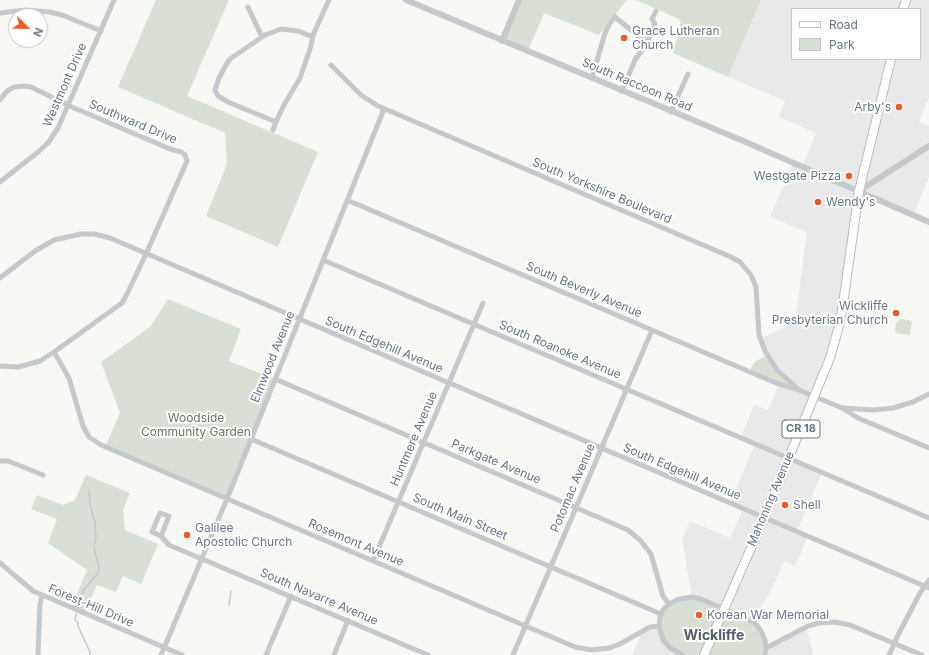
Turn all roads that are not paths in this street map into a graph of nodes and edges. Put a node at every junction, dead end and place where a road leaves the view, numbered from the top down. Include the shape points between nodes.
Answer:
1 (114, 0) edge
2 (327, 0) edge
3 (406, 0) edge
4 (520, 0) edge
5 (248, 7) dead end
6 (656, 11) dead end
7 (0, 13) edge
8 (101, 31) junction
9 (262, 37) junction
10 (313, 37) junction
11 (502, 41) junction
12 (647, 42) junction
13 (891, 60) edge
14 (331, 65) dead end
15 (688, 74) dead end
16 (592, 78) junction
17 (622, 91) junction
18 (0, 100) edge
19 (68, 106) junction
20 (384, 109) junction
21 (671, 112) junction
22 (276, 122) junction
23 (273, 130) dead end
24 (929, 146) edge
25 (0, 182) edge
26 (858, 191) junction
27 (347, 200) junction
28 (929, 222) edge
29 (146, 254) junction
30 (323, 260) junction
31 (0, 278) edge
32 (483, 303) dead end
33 (299, 320) junction
34 (474, 324) junction
35 (652, 330) junction
36 (54, 352) junction
37 (0, 366) edge
38 (275, 379) junction
39 (449, 383) junction
40 (627, 389) junction
41 (799, 390) junction
42 (929, 394) edge
43 (814, 397) junction
44 (842, 408) junction
45 (251, 439) junction
46 (424, 443) junction
47 (602, 448) junction
48 (929, 448) edge
49 (788, 458) junction
50 (0, 461) edge
51 (43, 475) dead end
52 (227, 499) junction
53 (398, 502) junction
54 (576, 508) junction
55 (763, 517) junction
56 (929, 518) edge
57 (161, 536) dead end
58 (202, 558) junction
59 (373, 561) junction
60 (0, 563) edge
61 (551, 567) junction
62 (929, 580) edge
63 (927, 587) edge
64 (42, 596) junction
65 (291, 596) junction
66 (669, 604) junction
67 (724, 609) junction
68 (661, 614) junction
69 (348, 620) junction
70 (525, 626) junction
71 (659, 626) junction
72 (894, 643) junction
73 (164, 647) junction
74 (766, 648) junction
75 (38, 655) edge
76 (161, 655) edge
77 (182, 655) edge
78 (266, 655) edge
79 (334, 655) edge
80 (428, 655) edge
81 (513, 655) edge
82 (683, 655) edge
83 (704, 655) edge
84 (765, 655) edge
85 (889, 655) edge
86 (922, 655) edge

1 - 8 street, Westmont Drive
2 - 10 street
3 - 11 street, South Raccoon Road
4 - 11 street
5 - 9 street
6 - 12 street via 652,19 655,24
7 - 8 street via 25,10 50,12
8 - 19 street, Westmont Drive
9 - 10 street via 281,29 298,31
9 - 22 street via 230,59 215,90 218,96 228,102
10 - 22 street via 300,78
11 - 16 street, South Raccoon Road
12 - 16 street via 615,17 605,33
12 - 17 street via 635,60
13 - 26 main road, Mahoning Avenue / CR 18
14 - 20 street, South Yorkshire Boulevard via 361,95
15 - 21 street
16 - 17 street, South Raccoon Road
17 - 21 street, South Raccoon Road
18 - 19 street, Southward Drive via 10,89 24,86
19 - 25 street, Westmont Drive via 48,143
19 - 29 street, Southward Drive via 181,152 187,158 187,164
20 - 27 street, Elmwood Avenue
20 - 41 street, South Yorkshire Boulevard via 740,262 751,274 756,287 759,335 765,352 777,370
21 - 26 street, South Raccoon Road
22 - 23 street
24 - 26 street
26 - 28 street, South Raccoon Road
26 - 43 main road, Mahoning Avenue / CR 18 via 839,326 830,358
27 - 30 street, Elmwood Avenue
27 - 35 street, South Beverly Avenue
29 - 31 street, South Edgehill Avenue via 104,236 70,236 41,246
29 - 33 street, South Edgehill Avenue
29 - 36 street via 122,303
30 - 33 street, Elmwood Avenue
30 - 34 street, South Roanoke Avenue
32 - 34 street, Huntmere Avenue
33 - 38 street, Elmwood Avenue
33 - 39 street, South Edgehill Avenue
34 - 39 street, Huntmere Avenue
34 - 40 street, South Roanoke Avenue
35 - 40 street, Potomac Avenue
35 - 41 street, South Beverly Avenue via 776,383
36 - 37 street via 31,364
36 - 52 street, Rosemont Avenue via 69,378 83,426 94,441
38 - 45 street, Elmwood Avenue
38 - 46 street, Parkgate Avenue
39 - 46 street, Huntmere Avenue
39 - 47 street, South Edgehill Avenue
40 - 47 street, Potomac Avenue
40 - 49 street, South Roanoke Avenue
41 - 43 street, South Beverly Avenue
42 - 44 street via 892,408
43 - 44 street, South Beverly Avenue
43 - 49 main road, Mahoning Avenue / CR 18
44 - 48 street via 858,418
45 - 52 street, Elmwood Avenue
45 - 53 street, South Main Street
46 - 53 street, Huntmere Avenue
46 - 54 street, Parkgate Avenue
47 - 54 street, Potomac Avenue
47 - 55 street, South Edgehill Avenue
49 - 55 main road, Mahoning Avenue / CR 18
49 - 56 street, South Roanoke Avenue
50 - 51 street via 8,461
52 - 58 street, Elmwood Avenue
52 - 59 street, Rosemont Avenue
53 - 59 street, Huntmere Avenue
53 - 61 street, South Main Street
54 - 61 street, Potomac Avenue
54 - 66 street, Parkgate Avenue via 628,530 640,540 651,554 663,596
55 - 63 street, South Edgehill Avenue
55 - 67 main road, Mahoning Avenue / CR 18
57 - 58 street, South Navarre Avenue via 169,545
58 - 65 street, South Navarre Avenue
58 - 73 street, Elmwood Avenue
59 - 70 street, Rosemont Avenue
60 - 64 street, Forest-Hill Drive
61 - 68 street, South Main Street
61 - 70 street, Potomac Avenue
62 - 63 street
63 - 72 street via 920,593
64 - 73 street, Forest-Hill Drive
64 - 75 street
65 - 69 street, South Navarre Avenue
65 - 78 street
66 - 67 street via 692,597
66 - 68 street
67 - 74 street via 756,624 763,634
67 - 83 main road, Mahoning Avenue / CR 18
68 - 71 street
69 - 79 street
69 - 80 street, South Navarre Avenue
70 - 71 street, Rosemont Avenue via 575,647 592,650 614,646 650,627
70 - 81 street, Potomac Avenue
71 - 82 street via 666,643
72 - 74 street via 850,624 835,622 808,626
72 - 85 street
72 - 86 street
73 - 76 street, Elmwood Avenue
73 - 77 street, Forest-Hill Drive
74 - 84 street

